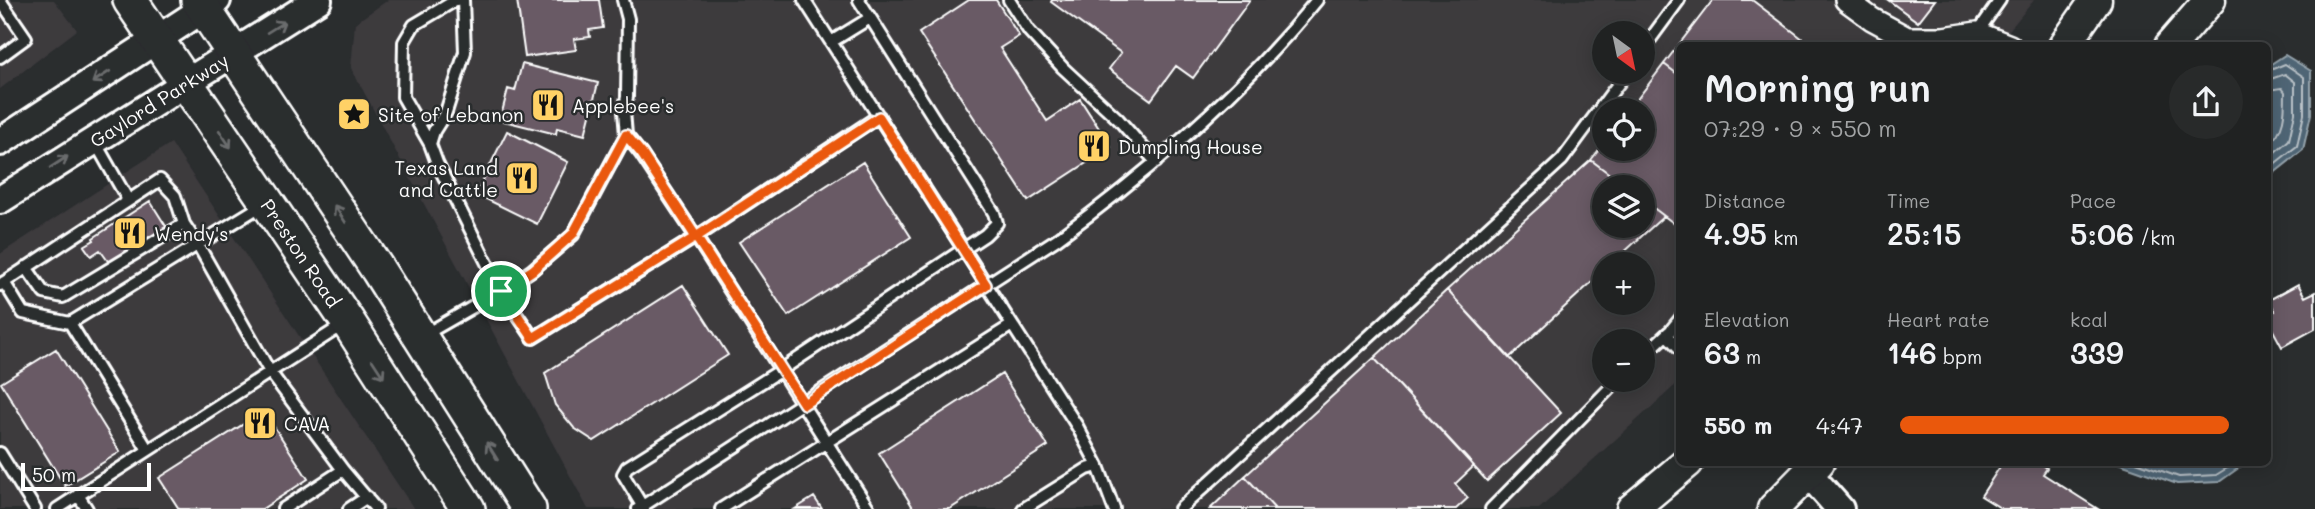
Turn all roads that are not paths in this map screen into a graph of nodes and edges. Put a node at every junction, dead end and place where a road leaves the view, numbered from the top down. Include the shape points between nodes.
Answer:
1 (1, 0) edge
2 (130, 0) edge
3 (318, 0) edge
4 (456, 0) edge
5 (463, 0) edge
6 (624, 0) edge
7 (804, 0) edge
8 (859, 0) edge
9 (1009, 0) edge
10 (1317, 0) edge
11 (1679, 0) edge
12 (1846, 0) edge
13 (2000, 0) edge
14 (2096, 0) edge
15 (2210, 0) edge
16 (206, 3) edge
17 (870, 18) junction
18 (1656, 31) edge
19 (1977, 33) junction
20 (158, 39) junction
21 (831, 42) junction
22 (1911, 42) edge
23 (2000, 42) edge
24 (2067, 42) edge
25 (2174, 42) edge
26 (234, 53) junction
27 (0, 57) edge
28 (187, 82) junction
29 (1617, 84) edge
30 (879, 117) junction
31 (626, 135) junction
32 (93, 140) junction
33 (0, 142) edge
34 (430, 144) junction
35 (1156, 162) junction
36 (0, 200) edge
37 (128, 200) junction
38 (267, 202) junction
39 (184, 224) junction
40 (696, 237) junction
41 (198, 244) junction
42 (963, 250) junction
43 (26, 267) junction
44 (2, 283) edge
45 (986, 285) junction
46 (501, 291) junction
47 (348, 322) junction
48 (70, 323) junction
49 (1012, 324) junction
50 (1676, 324) edge
51 (1669, 332) junction
52 (420, 337) junction
53 (1655, 345) edge
54 (1676, 345) edge
55 (781, 370) junction
56 (270, 372) junction
57 (1606, 392) edge
58 (804, 404) junction
59 (827, 441) junction
60 (148, 450) junction
61 (0, 453) edge
62 (1098, 466) junction
63 (1683, 466) edge
64 (1808, 466) edge
65 (342, 470) junction
66 (78, 495) junction
67 (367, 497) junction
68 (641, 508) edge
69 (1111, 508) edge
70 (36, 509) edge
71 (57, 509) edge
72 (87, 509) edge
73 (283, 509) edge
74 (349, 509) edge
75 (376, 509) edge
76 (468, 509) edge
77 (529, 509) edge
78 (721, 509) edge
79 (869, 509) edge
80 (1023, 509) edge
81 (1180, 509) edge
82 (1491, 509) edge
83 (1632, 509) edge
84 (1773, 509) edge
85 (1840, 509) edge

1 - 27 lane via 26,38
2 - 20 main road, Preston Road
26 -> 3 street, Gaylord Parkway
4 - 34 lane via 414,25 404,42 403,97
5 - 34 lane via 465,52 446,112
6 - 31 lane via 628,19
7 - 21 lane
8 - 17 lane
9 - 35 lane via 1029,31
10 - 35 lane via 1235,91
11 - 18 lane
12 - 22 street
13 - 19 lane
14 - 24 main road
15 - 25 main road
16 - 20 street
16 - 26 main road
17 - 21 lane
17 - 42 lane via 997,219 992,230
19 - 22 street
19 - 23 street
20 - 28 main road, Preston Road
20 -> 33 street
21 - 30 lane
26 - 28 street, Gaylord Parkway
52 -> 26 main road
28 - 32 street, Gaylord Parkway
28 -> 38 main road, Preston Road
29 - 81 lane via 1562,160
30 - 40 lane
30 - 42 lane
31 - 40 lane
31 - 46 lane via 573,234
36 -> 32 street, Gaylord Parkway
32 - 37 lane
34 - 46 lane
35 - 45 lane via 1122,192
37 - 39 lane via 160,180 175,196
37 - 43 lane
38 - 41 lane
38 - 47 main road, Preston Road
39 - 41 lane
39 - 43 lane via 63,298 44,293
40 - 46 lane via 533,338
40 - 55 lane
41 - 48 lane
41 - 56 lane
42 - 45 lane
42 - 55 lane
43 - 44 lane
44 - 48 lane via 23,313
45 - 49 lane
45 - 58 lane
46 - 52 lane
47 - 56 lane
47 -> 76 main road, Preston Road
48 - 60 lane
49 - 59 lane
49 - 62 lane
50 - 51 lane
51 - 53 lane
51 - 54 lane
77 -> 52 main road
55 - 58 lane
55 - 68 lane via 627,467 623,474
56 - 60 lane
56 - 65 lane
57 - 82 lane
58 - 59 lane
58 - 68 lane
59 - 78 lane
59 - 79 lane
60 - 66 lane
61 - 70 lane
62 - 69 lane
62 - 80 lane
63 - 83 main road
64 - 84 main road
64 - 85 street
65 - 67 lane
65 - 73 lane
66 - 71 lane
66 - 72 lane
67 - 74 lane
67 - 75 lane

